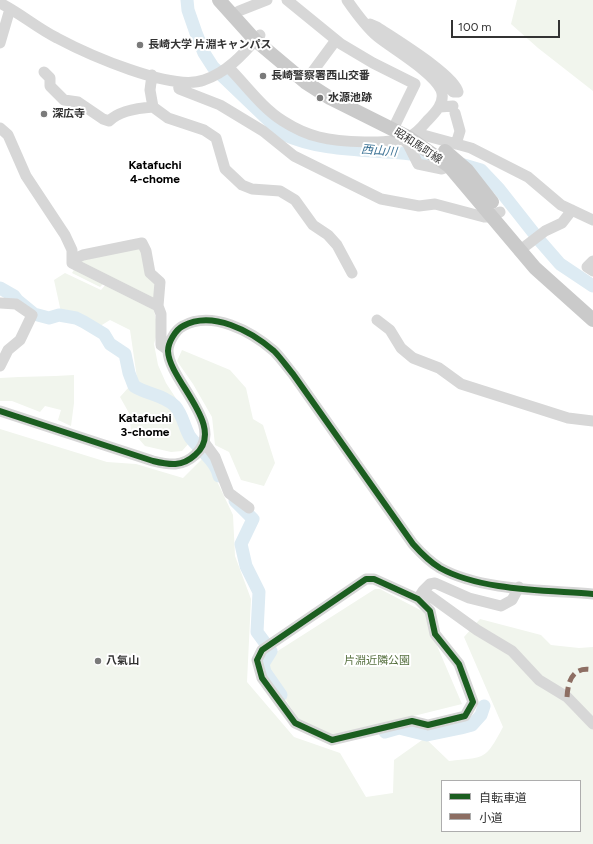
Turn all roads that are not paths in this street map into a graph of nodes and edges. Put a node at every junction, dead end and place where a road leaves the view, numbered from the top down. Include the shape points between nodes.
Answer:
1 (219, 0) edge
2 (229, 0) edge
3 (287, 0) edge
4 (347, 0) edge
5 (261, 1) edge
6 (0, 3) edge
7 (10, 9) junction
8 (236, 13) junction
9 (364, 22) junction
10 (258, 38) junction
11 (336, 40) junction
12 (0, 43) edge
13 (229, 68) junction
14 (44, 72) dead end
15 (424, 72) junction
16 (152, 75) junction
17 (307, 79) junction
18 (178, 82) junction
19 (153, 107) junction
20 (440, 107) junction
21 (0, 128) edge
22 (405, 135) junction
23 (456, 144) junction
24 (458, 171) junction
25 (572, 210) junction
26 (496, 214) junction
27 (591, 216) edge
28 (526, 246) junction
29 (72, 260) junction
30 (593, 261) edge
31 (593, 272) edge
32 (352, 273) dead end
33 (0, 303) edge
34 (158, 306) junction
35 (593, 309) edge
36 (377, 320) dead end
37 (593, 320) edge
38 (168, 350) junction
39 (0, 366) edge
40 (0, 411) edge
41 (593, 421) edge
42 (204, 442) junction
43 (249, 508) dead end
44 (519, 587) junction
45 (593, 594) edge
46 (421, 595) junction
47 (593, 724) edge

1 - 8 main road, 昭和馬町線
2 - 8 main road, 昭和馬町線
3 - 11 street
4 - 9 street
5 - 8 street
6 - 7 street
7 - 12 street
7 - 16 street via 57,38 113,64
8 - 10 main road, 昭和馬町線
9 - 15 street via 378,37
9 - 15 street via 377,27 445,74 458,92 453,92 441,78
10 - 13 street
10 - 17 main road, 昭和馬町線
11 - 17 street
11 - 22 street via 373,63 415,84
13 - 18 street via 204,80
13 - 22 street via 264,105 282,120 303,132 336,139 392,141
14 - 19 street via 50,78 50,86 64,100 78,102 103,120 109,121 114,116 131,110
15 - 20 street via 440,89
16 - 18 street
16 - 19 street via 150,90
17 - 22 main road, 昭和馬町線 via 335,92
18 - 26 street via 179,89 220,105 263,131 294,156 381,199 419,206 435,204 484,217
19 - 32 street via 168,118 204,130 216,138 225,169 242,185 252,189 280,191 295,200 313,224 338,245
20 - 22 street
20 - 23 street via 454,109 460,131
21 - 29 street via 8,134 26,176 65,235 72,250
22 - 23 street
22 - 24 main road, 昭和馬町線
22 - 24 main road, 昭和馬町線 via 435,143
22 - 24 street via 418,164
23 - 25 street via 471,148 528,176 549,197
24 - 26 main road, 昭和馬町線
25 - 27 street
25 - 28 street via 562,223 543,232
26 - 28 main road, 昭和馬町線
28 - 35 main road, 昭和馬町線 via 541,263
28 - 37 main road, 昭和馬町線 via 553,286
29 - 34 street via 72,263
29 - 34 street via 83,255 142,243 150,273 160,282
30 - 31 street via 588,267
33 - 39 street via 16,304 32,315 20,340 8,350
34 - 38 street via 161,314 161,345
36 - 41 street via 390,330 401,348 413,358 439,368 462,384 568,418
38 - 42 street via 170,365 200,414 205,428
38 - 44 street via 171,339 179,327 198,320 227,324 244,330 261,341 275,352 294,374 413,544 428,559 454,575 474,581
40 - 42 street via 43,427 171,465 185,463 197,454
42 - 43 street via 215,457 229,493
44 - 45 street
44 - 46 street via 512,600 501,606 462,595 435,583 430,584
46 - 46 street via 374,579 366,579 262,650 257,660 262,678 295,723 332,740 412,721 428,725 465,716 473,702 459,664 435,634 430,611
46 - 47 street via 512,651 539,680 567,697

